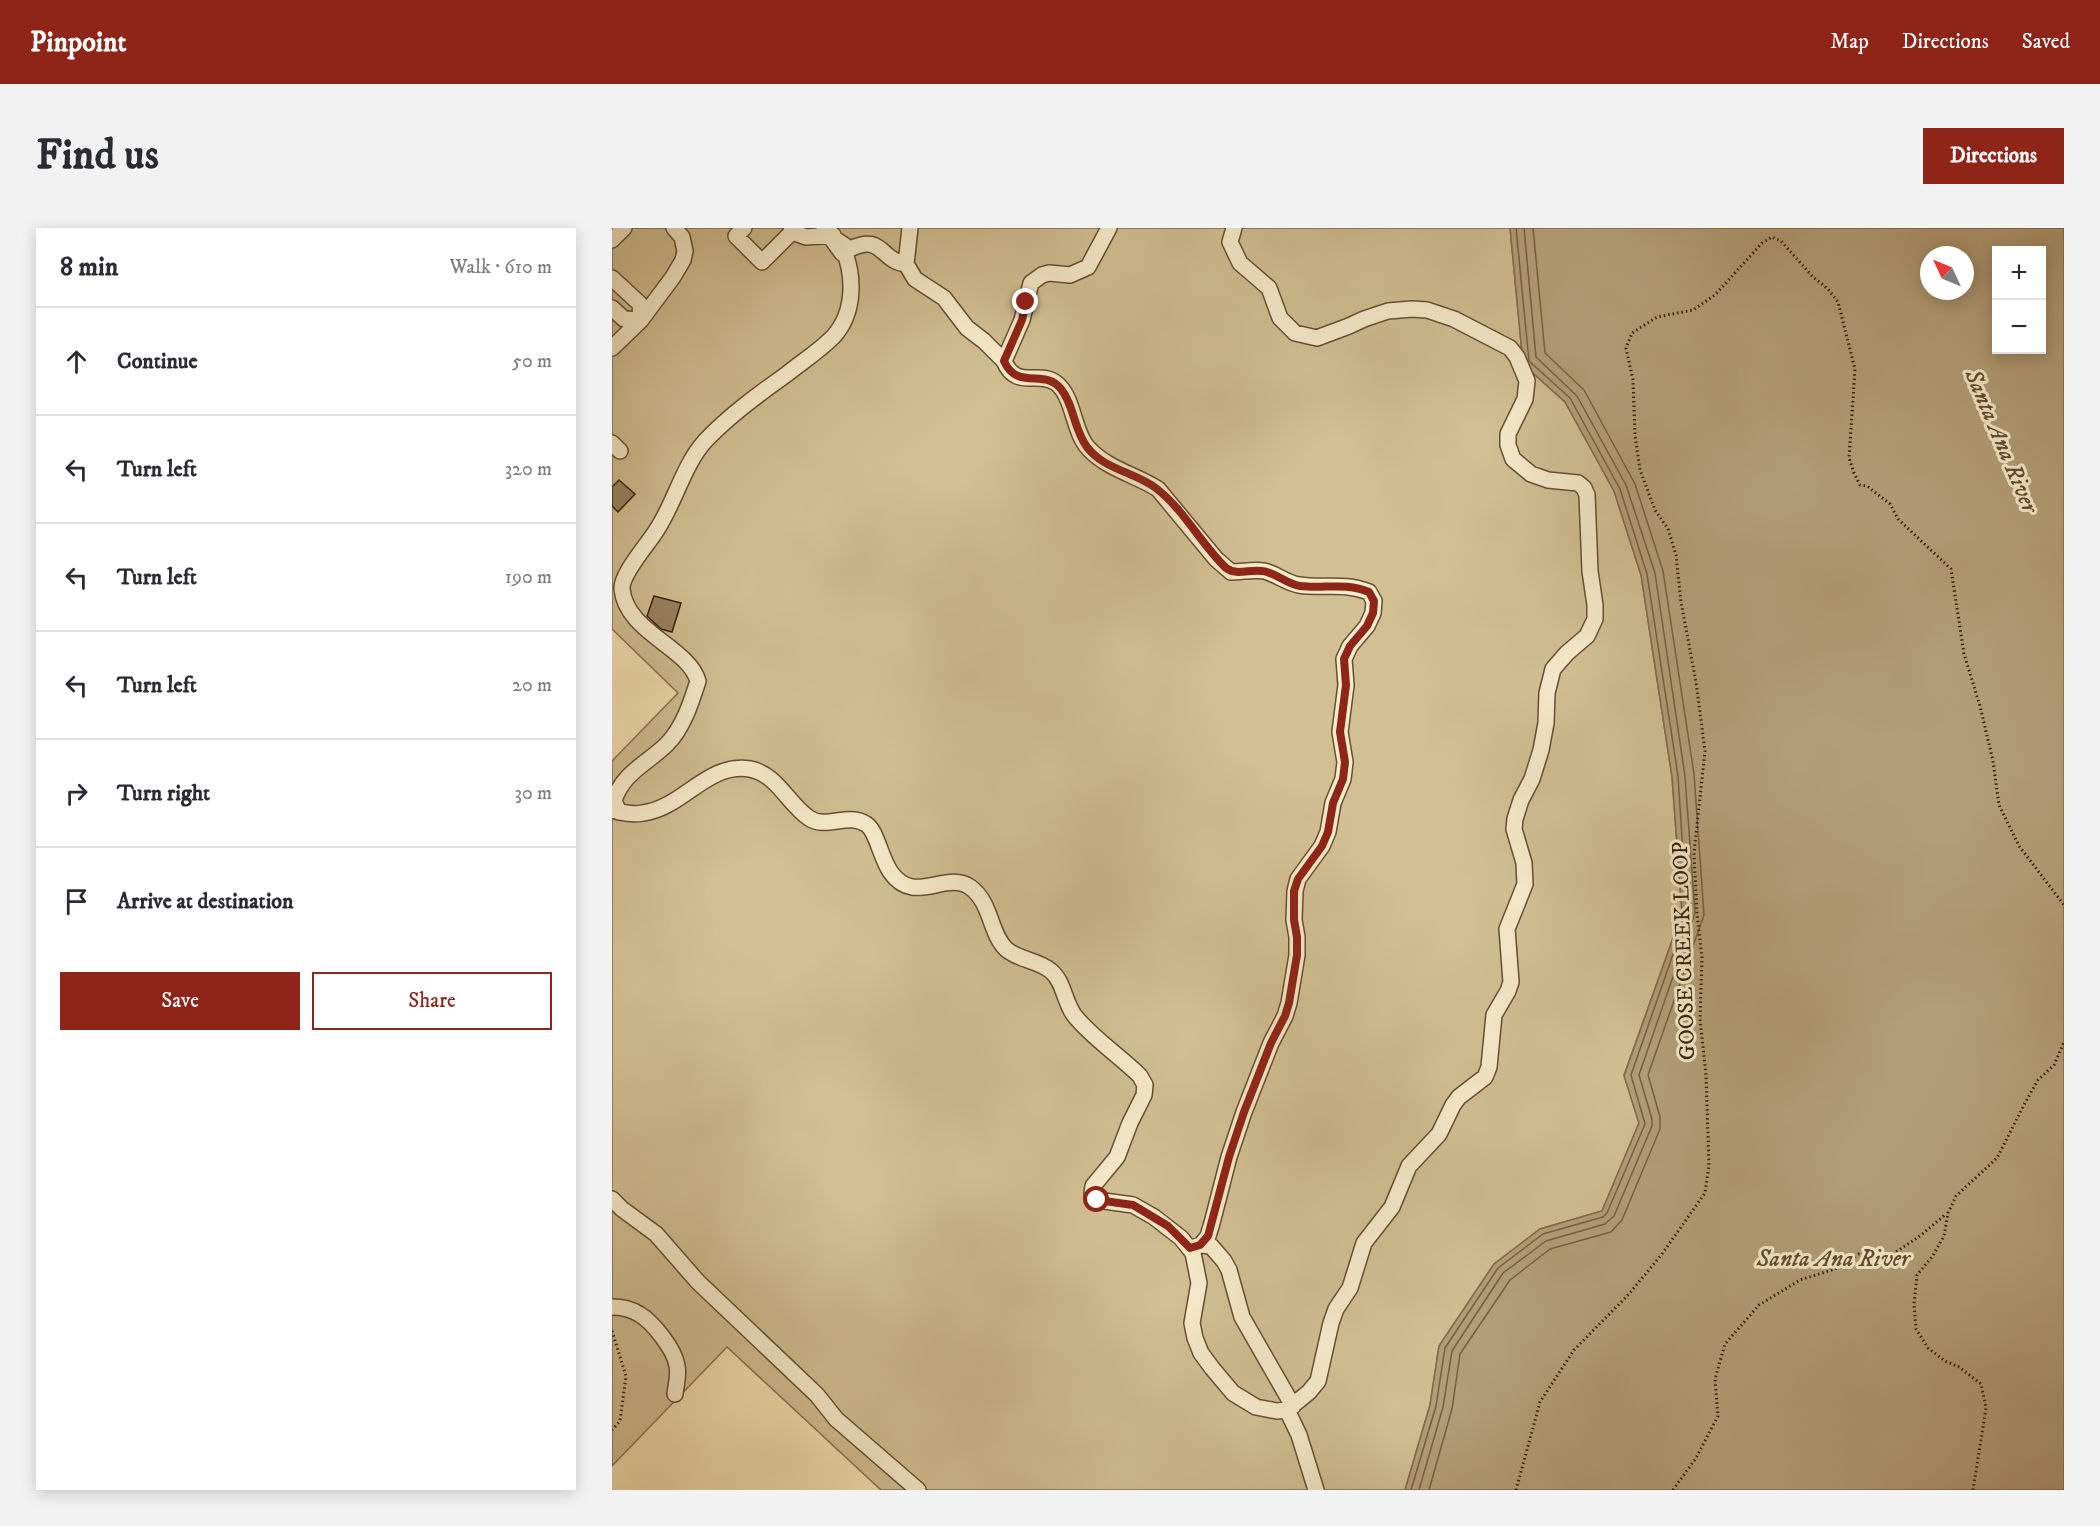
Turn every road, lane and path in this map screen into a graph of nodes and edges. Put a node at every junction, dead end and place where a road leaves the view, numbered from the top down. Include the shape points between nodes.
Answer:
1 (624, 228) edge
2 (674, 228) edge
3 (744, 228) edge
4 (910, 228) edge
5 (1109, 228) edge
6 (1234, 228) edge
7 (793, 230) edge
8 (831, 234) edge
9 (612, 240) edge
10 (906, 264) junction
11 (612, 278) edge
12 (612, 308) edge
13 (641, 320) junction
14 (612, 348) edge
15 (1004, 361) junction
16 (612, 578) edge
17 (616, 811) edge
18 (2064, 905) edge
19 (2064, 1042) edge
20 (612, 1199) edge
21 (1948, 1213) junction
22 (1195, 1246) junction
23 (612, 1307) edge
24 (612, 1331) edge
25 (675, 1394) dead end
26 (1290, 1408) junction
27 (612, 1430) edge
28 (918, 1490) edge
29 (1316, 1490) edge
30 (1516, 1490) edge
31 (1674, 1490) edge
32 (1973, 1490) edge

1 - 9 lane
2 - 13 lane via 682,237 683,260
3 - 7 lane via 736,236 762,262
4 - 10 lane
5 - 15 lane via 1088,267 1070,275 1041,274 1031,283 1022,320
6 - 26 lane via 1230,242 1240,263 1264,282 1280,318 1295,333 1317,338 1388,311 1412,309 1455,319 1510,348 1527,381 1525,399 1508,434 1508,445 1513,459 1531,474 1578,483 1584,488 1595,604 1593,628 1553,669 1541,750 1515,819 1525,884 1507,929 1511,982 1494,1015 1489,1067 1485,1077 1453,1104 1438,1134 1409,1166 1392,1207 1364,1243 1350,1288 1330,1323 1318,1381
7 - 8 lane via 806,237
8 - 10 lane via 850,249 868,243
8 - 16 lane via 841,249 850,290 836,331 807,357 731,411 702,442 682,473 658,525 622,578
8 - 17 lane via 850,267 852,296 840,328 807,360 726,420 704,442 661,524 626,576 622,587 638,622 690,666 698,681 685,717 668,743 636,768 615,795
10 - 15 lane via 915,279 944,298 967,328
11 - 13 lane via 640,304
12 - 13 lane via 624,319
13 - 14 lane
15 - 22 lane via 1008,370 1020,378 1056,384 1063,391 1089,449 1119,470 1158,489 1216,559 1232,572 1265,571 1300,586 1360,588 1369,592 1374,601 1367,626 1344,659 1346,685 1340,732 1345,762 1343,779 1322,846 1294,891 1297,955 1289,1003 1244,1112 1208,1236
17 - 22 lane via 627,814 655,810 713,775 750,769 770,779 809,819 822,823 852,819 869,826 891,873 902,882 912,887 963,882 971,888 986,906 1007,950 1052,972 1073,1014 1145,1085 1117,1157 1093,1186 1092,1194 1097,1200 1133,1205
18 - 30 path, GOOSE CREEK LOOP via 2019,846 1999,805 1993,761 1964,654 1951,569 1898,519 1890,504 1860,485 1854,473 1849,458 1855,369 1838,302 1781,241 1772,237 1762,243 1715,296 1693,310 1657,317 1632,333 1626,348 1633,380 1640,470 1676,555 1705,751 1694,853 1709,1165 1705,1193 1629,1294 1574,1350 1540,1402
19 - 21 path via 2054,1065 2038,1080 1997,1158 1956,1196
20 - 28 lane via 656,1234 698,1282 817,1395 836,1419
21 - 31 path via 1887,1258 1859,1254 1835,1269 1800,1280 1759,1305 1725,1344 1715,1379 1719,1416
21 - 32 path via 1944,1236 1917,1275 1916,1329 1928,1348 1981,1384 1986,1408
22 - 26 lane via 1210,1246 1229,1270 1242,1317
22 - 26 lane via 1199,1283 1191,1323 1201,1353 1244,1401 1266,1410
23 - 25 lane via 639,1314 668,1344 677,1366
24 - 27 path via 626,1376 620,1421
26 - 29 lane

